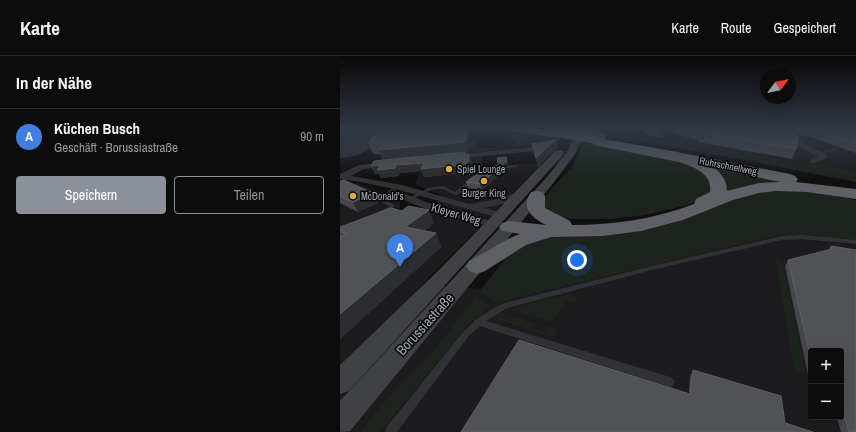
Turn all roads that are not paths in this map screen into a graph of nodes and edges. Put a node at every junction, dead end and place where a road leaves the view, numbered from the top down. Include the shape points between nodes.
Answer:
1 (565, 145) edge
2 (575, 145) edge
3 (620, 145) edge
4 (626, 145) edge
5 (802, 145) edge
6 (542, 148) edge
7 (836, 149) dead end
8 (820, 153) junction
9 (667, 154) junction
10 (444, 158) edge
11 (813, 161) dead end
12 (397, 162) edge
13 (516, 166) dead end
14 (489, 169) edge
15 (340, 177) edge
16 (474, 180) edge
17 (856, 187) edge
18 (365, 192) edge
19 (856, 194) edge
20 (528, 195) junction
21 (422, 199) junction
22 (466, 206) junction
23 (371, 221) joint
24 (504, 221) junction
25 (558, 228) junction
26 (856, 242) edge
27 (477, 266) junction
28 (478, 322) junction
29 (340, 382) edge
30 (670, 382) dead end
31 (340, 421) edge
32 (390, 432) edge

1 - 20 main road, Borussiastraße
2 - 20 main road, Borussiastraße via 570,154
3 - 9 highway, Ruhrschnellweg
4 - 17 highway, Ruhrschnellweg via 738,163
5 - 8 street
6 - 10 street via 487,157
7 - 8 lane
8 - 11 street via 823,158
9 - 19 highway, Ruhrschnellweg
9 - 25 highway via 691,161 710,172 718,179 718,194 698,204 656,217
12 - 15 street via 362,167
13 - 14 lane
15 - 21 street, Kleyer Weg via 377,182
15 - 21 street, Kleyer Weg via 366,183 409,199
16 - 21 lane via 455,194 442,187 430,190
18 - 23 lane via 392,205
19 - 25 highway via 807,187 766,187 736,194 677,216 642,225 605,230
20 - 22 street, Kleyer Weg
20 - 24 main road, Borussiastraße
20 - 25 highway via 536,210
21 - 22 street, Kleyer Weg via 442,200
21 - 23 street via 403,212
21 - 24 street, Kleyer Weg
22 - 24 street, Kleyer Weg
24 - 25 highway
24 - 27 main road, Borussiastraße
24 - 29 main road, Borussiastraße via 447,272
25 - 27 highway via 519,241
26 - 28 lane via 802,238 782,238 763,242 505,306
27 - 31 main road, Borussiastraße
28 - 30 lane
28 - 32 lane via 465,335

